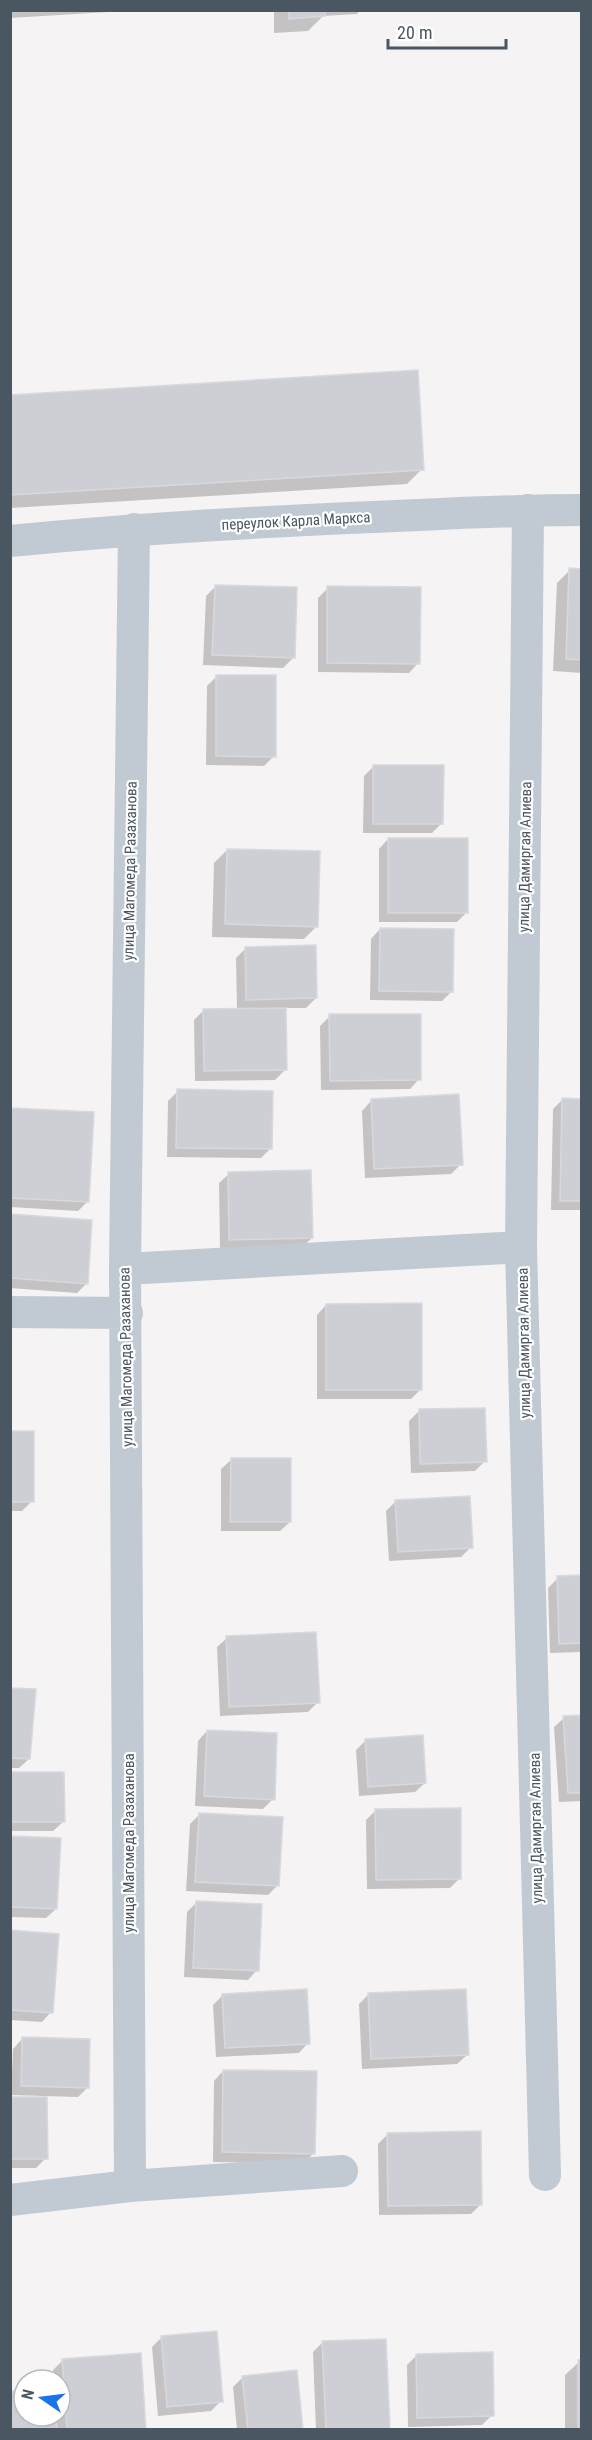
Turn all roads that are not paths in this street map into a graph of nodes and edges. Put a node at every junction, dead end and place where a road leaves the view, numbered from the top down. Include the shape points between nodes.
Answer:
1 (528, 510) junction
2 (582, 510) edge
3 (134, 529) junction
4 (10, 541) edge
5 (521, 1247) junction
6 (125, 1269) junction
7 (10, 1312) edge
8 (127, 1313) junction
9 (342, 2171) dead end
10 (545, 2175) dead end
11 (130, 2186) junction
12 (10, 2200) edge

1 - 2 street, переулок Карла Маркса
1 - 3 street, переулок Карла Маркса
1 - 5 street, улица Дамиргая Алиева
3 - 4 street, переулок Карла Маркса
3 - 6 street, улица Магомеда Разаханова
5 - 6 street
5 - 10 street, улица Дамиргая Алиева
6 - 8 street, улица Магомеда Разаханова
7 - 8 street
8 - 11 street, улица Магомеда Разаханова
9 - 11 street
11 - 12 street

